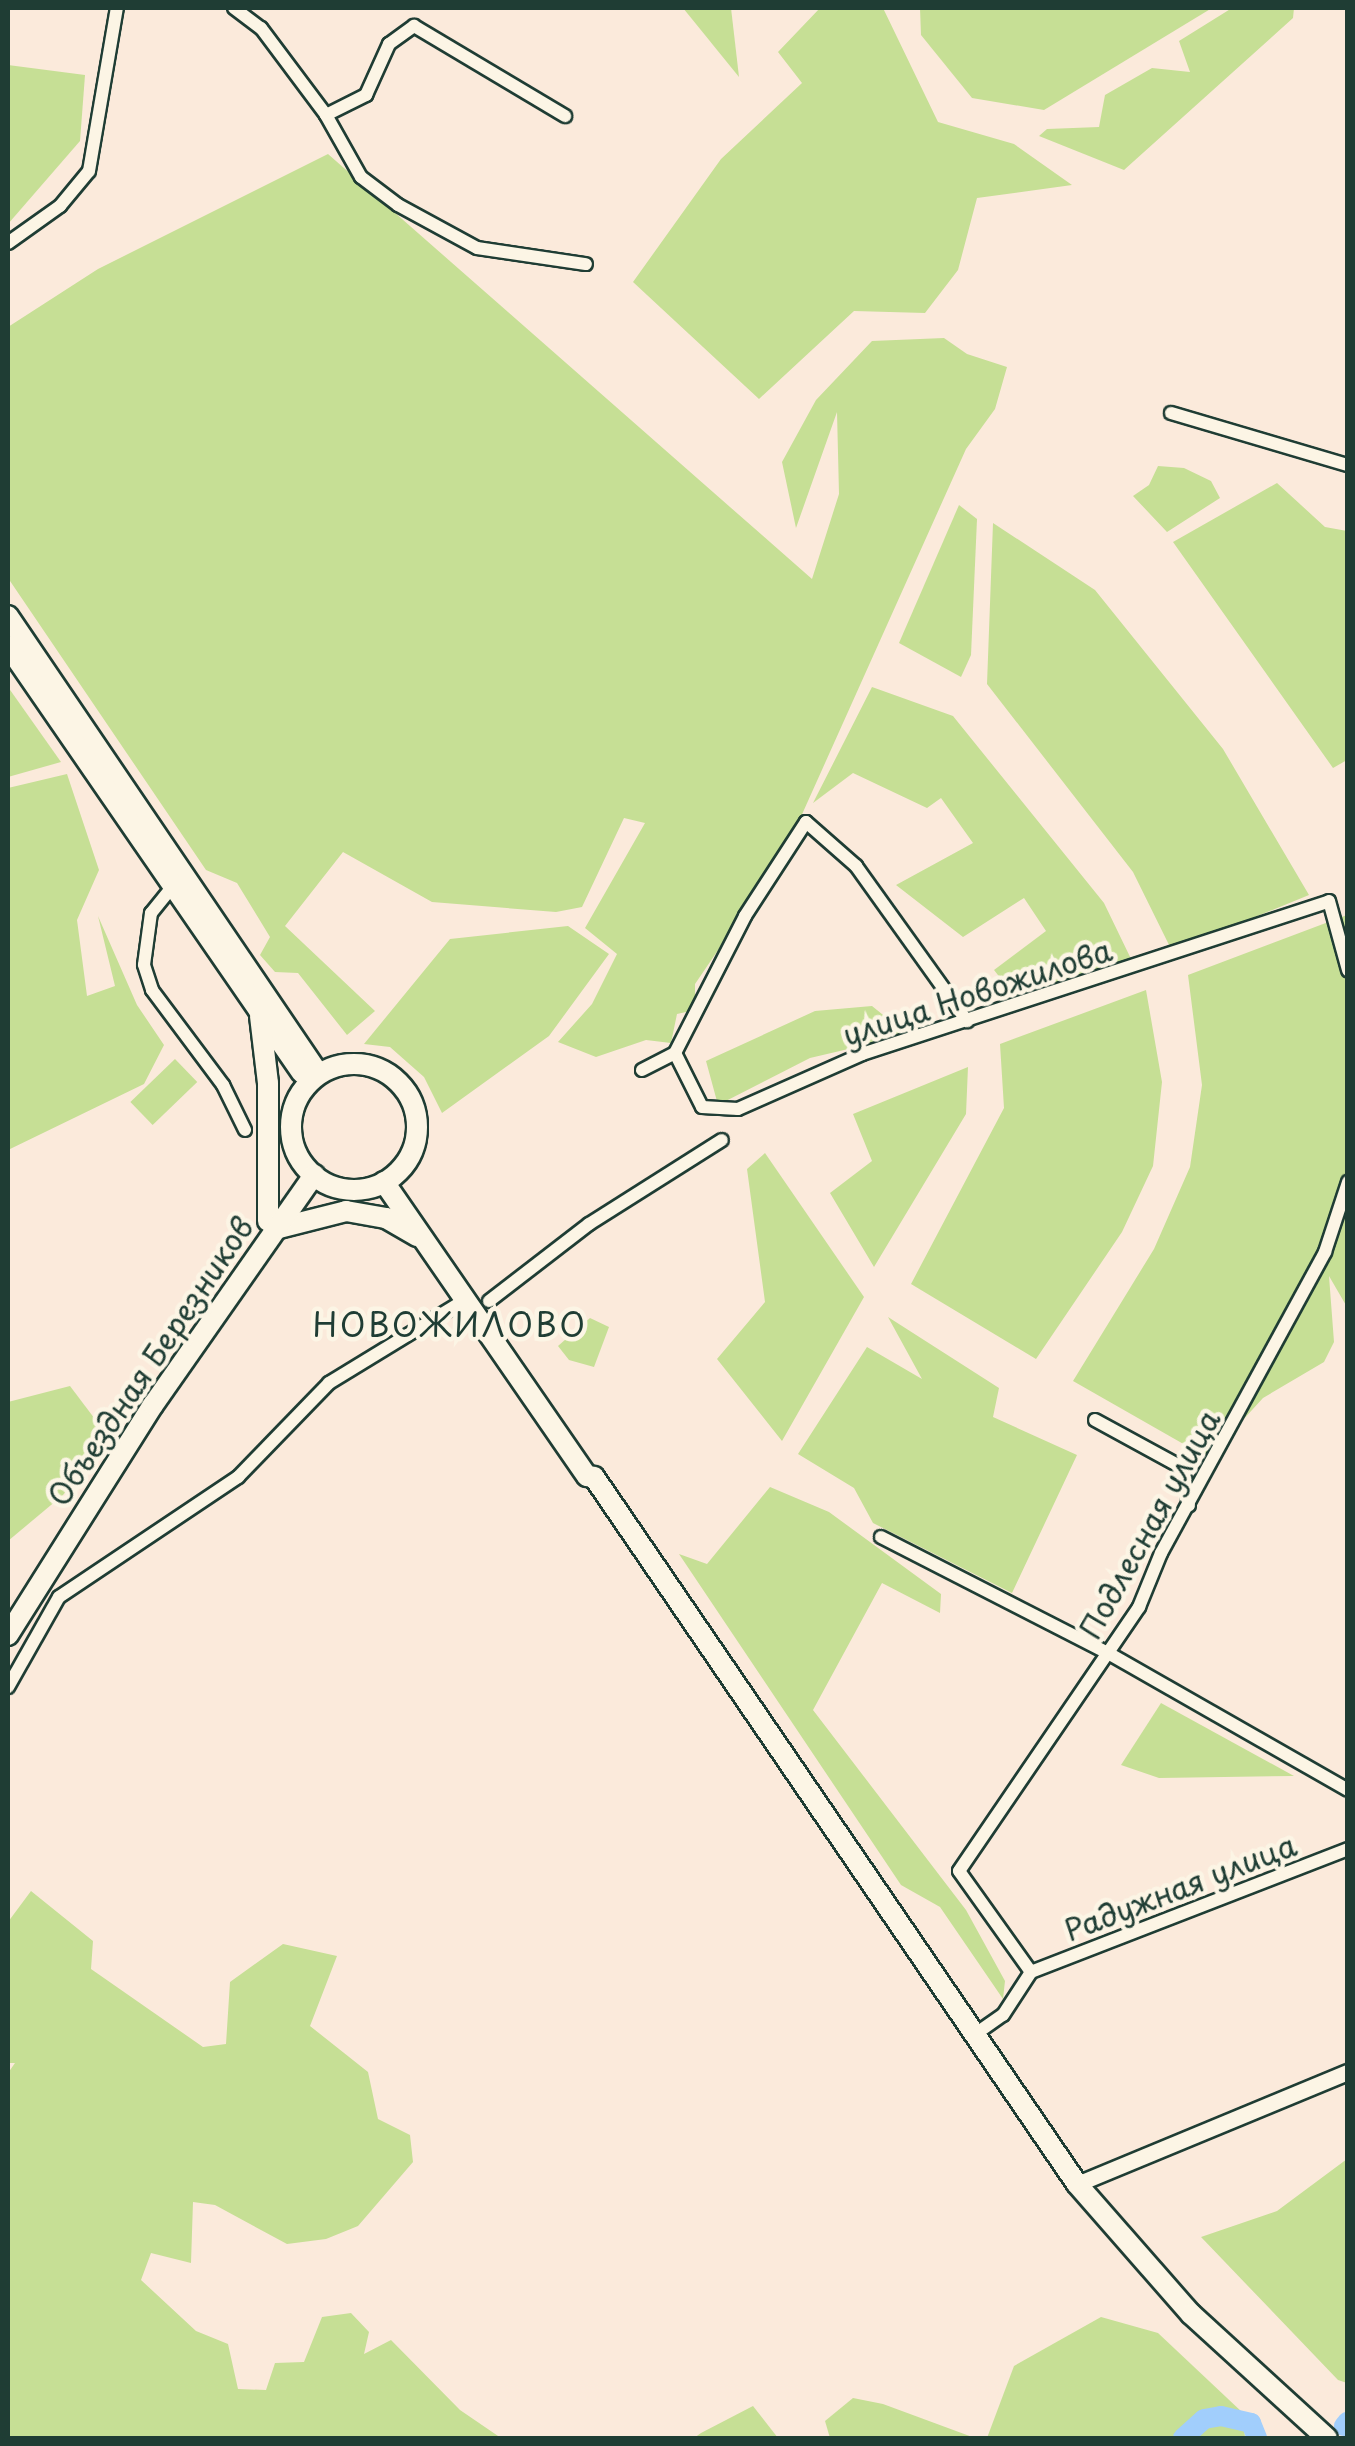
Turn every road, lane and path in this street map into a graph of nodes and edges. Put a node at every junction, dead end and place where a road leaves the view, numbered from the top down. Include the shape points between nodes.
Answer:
1 (116, 8) edge
2 (234, 8) edge
3 (326, 115) junction
4 (564, 116) dead end
5 (8, 244) edge
6 (586, 264) dead end
7 (1172, 413) dead end
8 (1348, 465) edge
9 (8, 616) edge
10 (8, 646) edge
11 (173, 886) junction
12 (1348, 970) edge
13 (259, 1010) junction
14 (967, 1022) junction
15 (675, 1054) junction
16 (642, 1070) dead end
17 (314, 1078) junction
18 (245, 1130) dead end
19 (722, 1140) dead end
20 (309, 1170) junction
21 (388, 1180) junction
22 (1348, 1182) edge
23 (272, 1224) junction
24 (424, 1239) junction
25 (489, 1300) dead end
26 (460, 1303) dead end
27 (1094, 1420) dead end
28 (594, 1477) junction
29 (1189, 1506) junction
30 (880, 1537) dead end
31 (8, 1616) edge
32 (8, 1635) edge
33 (1108, 1653) junction
34 (8, 1686) edge
35 (1348, 1790) edge
36 (1348, 1849) edge
37 (1031, 1972) junction
38 (974, 2035) junction
39 (1348, 2072) edge
40 (1078, 2184) junction
41 (1326, 2438) edge

1 - 5 street via 88,171 60,206
2 - 3 street via 261,28
3 - 4 street via 366,95 389,44 414,26
3 - 6 street via 361,176 398,205 477,248
7 - 8 street
9 - 17 main road
10 - 11 main road
11 - 13 main road
11 - 18 street via 151,914 144,964 158,1000 222,1085
12 - 14 street, улица Новожилова via 1329,901
13 - 17 main road
13 - 23 main road
14 - 15 street, улица Новожилова via 862,1054 738,1109 714,1112 696,1099
14 - 15 street via 856,866 806,822 745,916
15 - 16 street
17 - 20 main road via 292,1120
17 - 21 main road via 366,1065 386,1072 408,1094 416,1113 415,1144
19 - 25 street via 590,1224
20 - 21 main road via 352,1190
20 - 23 main road, Объездная Березников
21 - 24 main road
21 - 28 main road
22 - 29 street, Подлесная улица via 1325,1252
23 - 24 main road via 346,1212 386,1218
23 - 31 main road, Объездная Березников
23 - 32 main road, Объездная Березников
24 - 28 main road via 587,1476
26 - 34 street via 329,1382 238,1477 59,1598
27 - 29 street via 1183,1468
28 - 38 main road
29 - 33 street, Подлесная улица
30 - 33 street
33 - 35 street
33 - 37 street, Подлесная улица via 959,1871
36 - 37 street, Радужная улица
37 - 38 street via 1003,2015
38 - 40 main road
39 - 40 street
40 - 41 main road via 1191,2314

